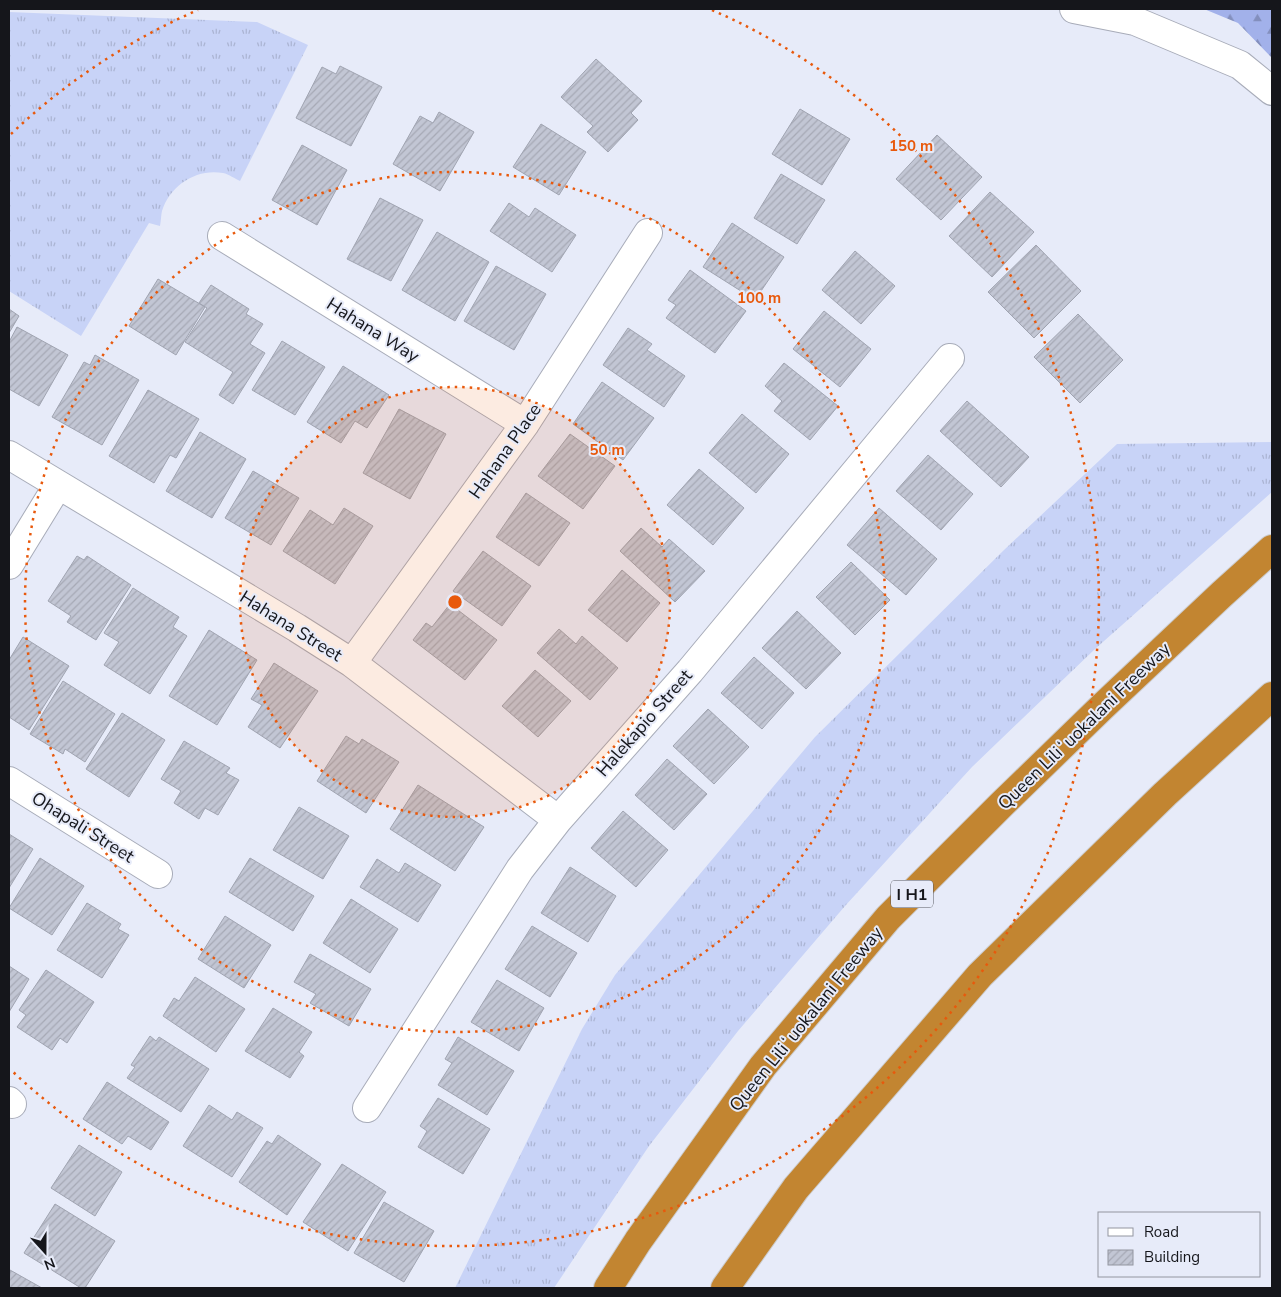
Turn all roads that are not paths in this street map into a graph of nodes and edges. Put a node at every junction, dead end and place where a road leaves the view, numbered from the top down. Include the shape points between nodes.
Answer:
1 (1074, 9) edge
2 (1272, 91) edge
3 (648, 233) dead end
4 (222, 236) dead end
5 (950, 358) dead end
6 (525, 424) junction
7 (9, 455) edge
8 (58, 485) junction
9 (1272, 549) edge
10 (9, 565) edge
11 (352, 663) junction
12 (1272, 696) edge
13 (9, 780) edge
14 (558, 820) junction
15 (158, 874) dead end
16 (367, 1108) dead end
17 (608, 1288) edge
18 (725, 1288) edge

1 - 2 street via 1135,22 1240,65
3 - 6 street, Hahana Place
4 - 6 street, Hahana Way
5 - 14 street, Halekapio Street via 690,671
6 - 11 street, Hahana Place
7 - 8 street, Hahana Street
8 - 10 street
8 - 11 street, Hahana Street
9 - 17 highway, Queen Liliʻuokalani Freeway / I H1 via 1081,728 888,918 763,1066
11 - 14 street, Hahana Street
12 - 18 highway via 1165,794 980,974 796,1188
13 - 15 street, Ohapali Street
14 - 16 street, Halekapio Street via 520,869

